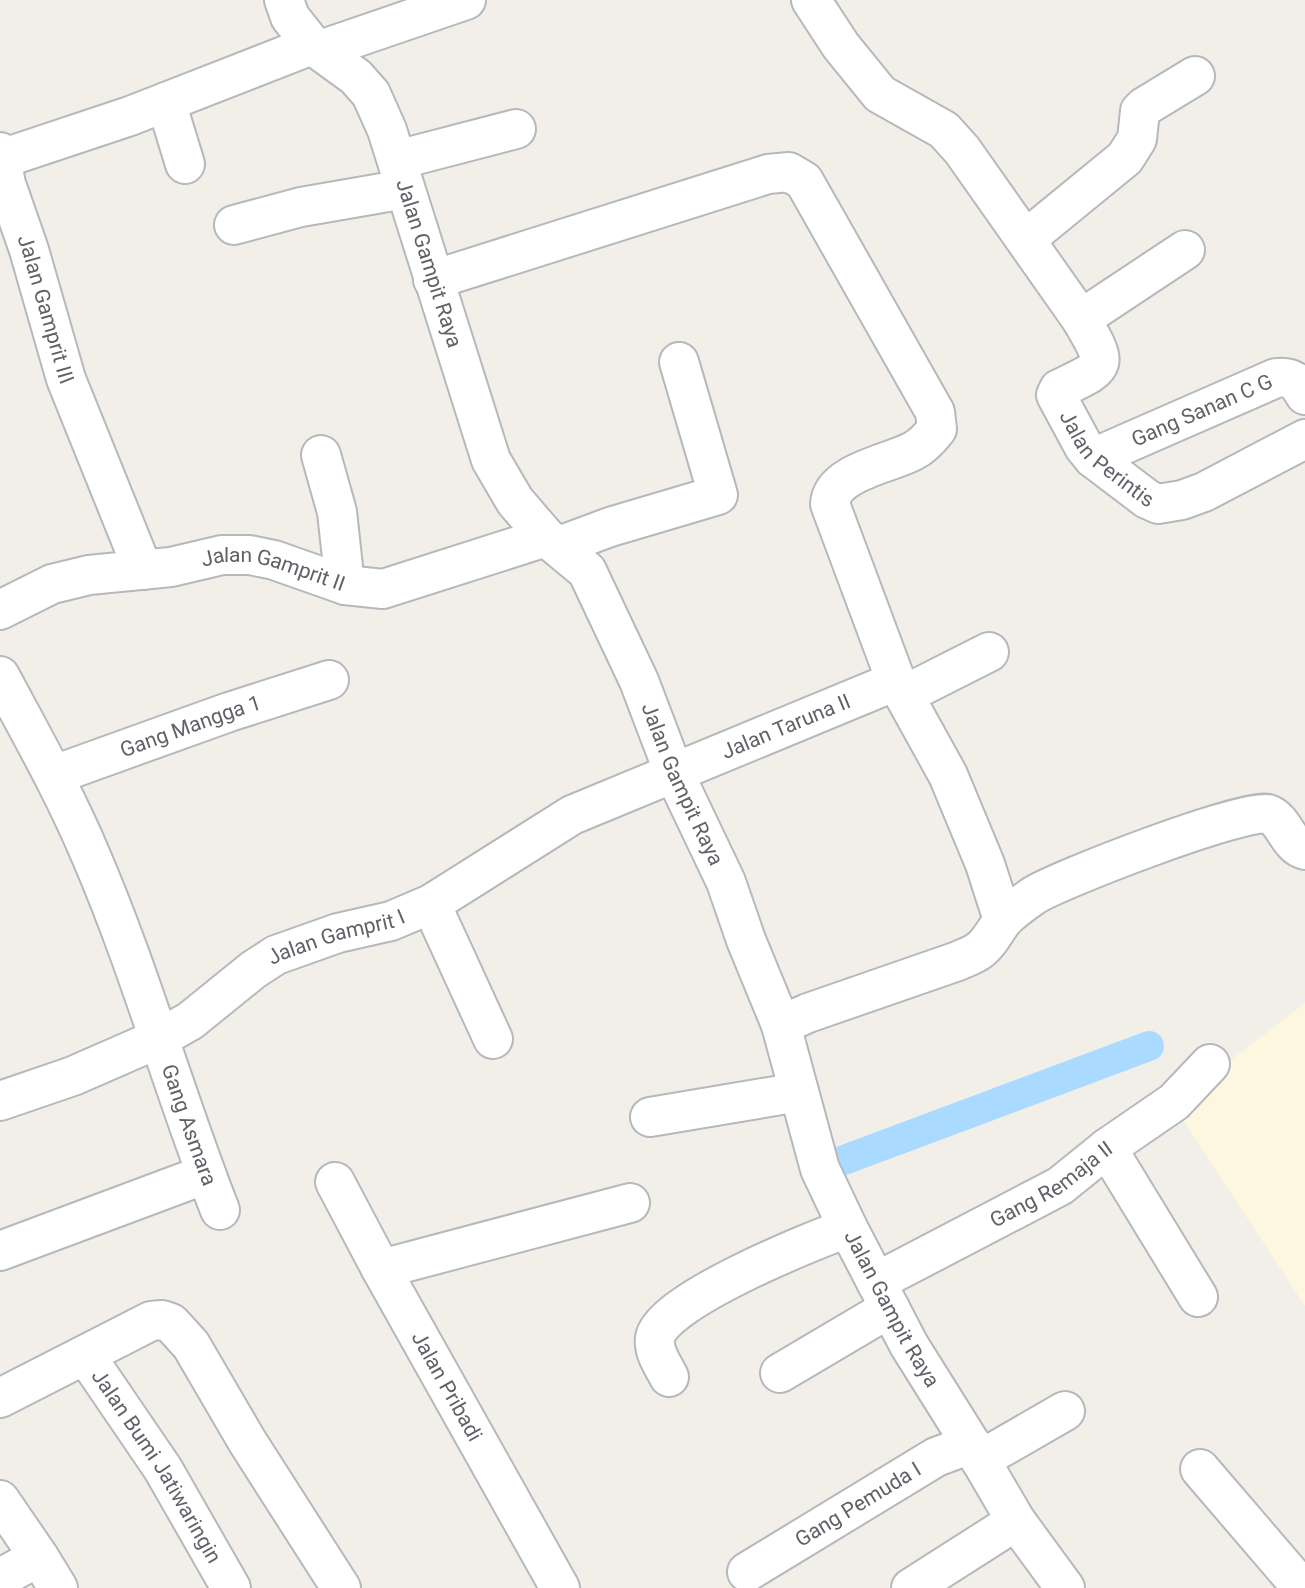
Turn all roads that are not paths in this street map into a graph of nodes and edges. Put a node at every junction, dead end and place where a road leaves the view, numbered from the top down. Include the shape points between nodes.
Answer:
1 (284, 0) edge
2 (466, 0) edge
3 (811, 0) edge
4 (316, 48) junction
5 (1195, 76) dead end
6 (166, 102) junction
7 (516, 129) dead end
8 (1, 155) edge
9 (185, 164) dead end
10 (401, 174) junction
11 (234, 225) dead end
12 (1026, 239) junction
13 (1185, 250) dead end
14 (433, 280) junction
15 (1081, 319) junction
16 (679, 362) dead end
17 (1305, 395) edge
18 (1305, 439) edge
19 (321, 455) dead end
20 (1093, 458) junction
21 (552, 542) junction
22 (143, 570) junction
23 (345, 585) junction
24 (0, 610) edge
25 (989, 652) dead end
26 (0, 677) edge
27 (329, 680) dead end
28 (900, 688) junction
29 (674, 773) junction
30 (54, 775) junction
31 (1305, 850) edge
32 (430, 904) junction
33 (1003, 920) junction
34 (781, 1025) junction
35 (160, 1038) junction
36 (493, 1038) dead end
37 (1210, 1064) dead end
38 (799, 1092) junction
39 (0, 1101) edge
40 (650, 1117) dead end
41 (1107, 1148) junction
42 (206, 1174) junction
43 (335, 1182) dead end
44 (630, 1203) dead end
45 (220, 1210) dead end
46 (848, 1228) junction
47 (0, 1251) edge
48 (381, 1269) junction
49 (883, 1295) junction
50 (1198, 1297) dead end
51 (86, 1356) junction
52 (780, 1373) dead end
53 (669, 1377) dead end
54 (0, 1398) edge
55 (1065, 1411) dead end
56 (976, 1452) junction
57 (1200, 1469) dead end
58 (0, 1500) edge
59 (1016, 1521) junction
60 (49, 1572) edge
61 (747, 1572) dead end
62 (0, 1578) edge
63 (231, 1588) edge
64 (341, 1588) edge
65 (560, 1588) edge
66 (911, 1588) edge
67 (1065, 1588) edge
68 (1302, 1588) edge

1 - 4 street, Jalan Gampit Raya via 290,17
2 - 4 street, Jalan Gamprit III
3 - 12 street via 880,94 944,130
4 - 6 street, Jalan Gamprit III
4 - 10 street, Jalan Gampit Raya via 372,94
5 - 12 street via 1144,107 1137,139 1125,158
6 - 8 street, Jalan Gamprit III
6 - 9 street
7 - 10 street
8 - 22 street, Jalan Gamprit III via 66,379
10 - 11 street
10 - 14 street, Jalan Gampit Raya
12 - 15 street
13 - 15 street
14 - 21 street, Jalan Gampit Raya via 492,460 515,501
14 - 28 street via 768,174 789,172 804,181 935,412 937,429 930,439 914,451 844,480 831,496 830,504
15 - 20 street, Jalan Perintis via 1093,340 1098,369 1059,389 1056,395
16 - 21 street, Jalan Gamprit II via 718,495
17 - 20 street, Gang Sanan C G via 1296,380 1276,378
18 - 20 street, Jalan Perintis via 1204,492 1158,504
19 - 23 street via 337,512
21 - 23 street, Jalan Gamprit II via 394,587
21 - 29 street, Jalan Gampit Raya via 587,571 639,681
22 - 23 street, Jalan Gamprit II via 222,555 250,555
22 - 24 street, Jalan Gamprit II via 52,584
25 - 28 street, Jalan Taruna II
26 - 30 street
27 - 30 street, Gang Mangga 1
28 - 29 street, Jalan Taruna II
28 - 33 street via 948,775
29 - 32 street, Jalan Gamprit I via 572,815
29 - 34 street, Jalan Gampit Raya via 726,882
30 - 35 street via 92,857
31 - 33 street via 1297,847 1276,818 1254,814 1063,881 1035,895
32 - 35 street, Jalan Gamprit I via 391,921 338,933 276,955 190,1021
32 - 36 street
33 - 34 street via 979,951 958,961
34 - 38 street, Jalan Gampit Raya
35 - 39 street, Jalan Gamprit I
35 - 42 street, Gang Asmara
37 - 41 street, Gang Remaja II via 1174,1102
38 - 40 street
38 - 46 street, Jalan Gampit Raya via 820,1169
41 - 49 street, Gang Remaja II via 1060,1186
41 - 50 street
42 - 45 street, Gang Asmara
42 - 47 street
43 - 48 street, Jalan Pribadi
44 - 48 street
46 - 49 street, Jalan Gampit Raya
46 - 53 street via 733,1277 692,1301 659,1328 656,1352
48 - 65 street, Jalan Pribadi
49 - 52 street, Gang Remaja II
49 - 56 street, Jalan Gampit Raya
51 - 54 street, Jalan Bumi Jatiwaringin
51 - 63 street, Jalan Bumi Jatiwaringin via 163,1468
51 - 64 street via 151,1321 162,1320 181,1332
55 - 56 street, Gang Pemuda I
56 - 59 street, Jalan Gampit Raya
56 - 61 street, Gang Pemuda I via 936,1457
57 - 68 street
58 - 60 street
59 - 66 street
59 - 67 street, Jalan Gampit Raya
60 - 62 street

